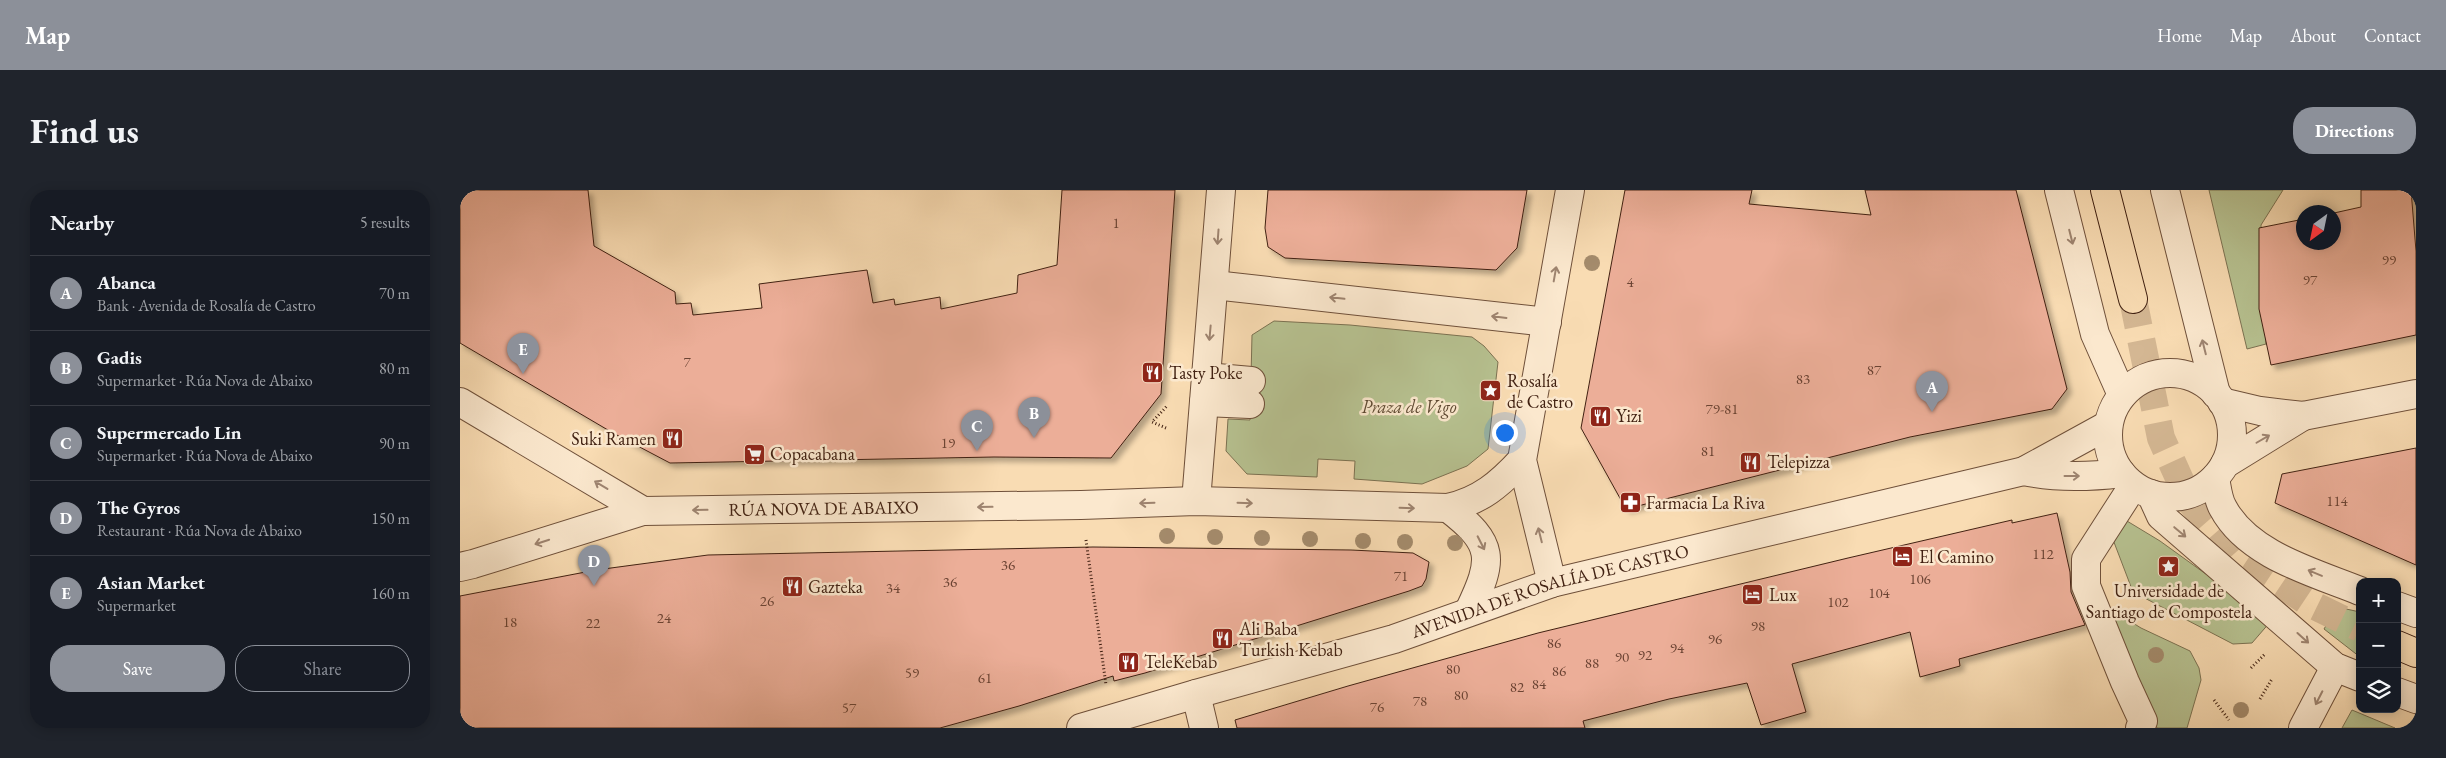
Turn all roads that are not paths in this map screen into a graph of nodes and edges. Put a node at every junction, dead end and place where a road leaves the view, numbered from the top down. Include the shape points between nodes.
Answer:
1 (1221, 190) edge
2 (1570, 190) edge
3 (2060, 190) edge
4 (2105, 190) edge
5 (2165, 190) edge
6 (1214, 284) junction
7 (2133, 299) tunnel mouth
8 (1547, 322) junction
9 (1205, 390) junction
10 (1250, 393) dead end
11 (2416, 394) edge
12 (2122, 395) junction
13 (2219, 398) junction
14 (460, 402) edge
15 (2303, 416) junction
16 (2108, 425) junction
17 (1522, 460) junction
18 (2024, 471) junction
19 (2220, 471) junction
20 (2135, 484) junction
21 (1196, 501) junction
22 (1448, 508) junction
23 (642, 510) junction
24 (460, 566) edge
25 (1552, 582) junction
26 (2356, 589) edge
27 (2401, 607) edge
28 (1470, 611) junction
29 (2416, 613) edge
30 (2401, 647) edge
31 (2416, 653) edge
32 (2335, 667) junction
33 (2356, 675) edge
34 (2401, 693) edge
35 (1196, 694) junction
36 (2416, 699) edge
37 (1081, 728) edge
38 (1204, 728) edge
39 (2140, 728) edge
40 (2303, 728) edge

1 -> 6 street
8 -> 2 street
3 -> 12 street via 2095,334
4 - 7 main road
13 -> 5 street
8 -> 6 street
6 -> 9 street
8 - 17 street
9 - 10 street
9 - 21 street
11 - 15 street
12 - 13 street via 2143,379 2169,373 2195,378
12 - 16 street
13 - 15 street via 2260,411
13 - 19 street via 2228,414 2232,439
23 -> 14 street
19 -> 15 street
16 - 18 street, AVENIDA DE ROSALÍA DE CASTRO
16 - 20 street via 2109,450
17 - 22 street via 1488,493 1467,504
25 -> 17 street
18 -> 20 street, AVENIDA DE ROSALÍA DE CASTRO via 2046,476 2102,476
18 - 25 street, AVENIDA DE ROSALÍA DE CASTRO
19 - 20 street via 2196,492 2173,498
26 -> 19 street via 2265,551 2242,534 2222,508
20 -> 32 street via 2161,516
20 - 39 street via 2086,559 2086,586 2143,721
21 -> 22 street
21 -> 23 street, RÚA NOVA DE ABAIXO via 1081,506
22 -> 28 street via 1469,525 1484,544 1487,568
23 -> 24 street, RÚA NOVA DE ABAIXO
25 - 28 street, AVENIDA DE ROSALÍA DE CASTRO
27 - 29 street
28 - 35 street, AVENIDA DE ROSALÍA DE CASTRO via 1394,639
30 - 31 main road
32 - 33 street
32 -> 40 street
34 - 36 street
35 - 37 street, AVENIDA DE ROSALÍA DE CASTRO
35 - 38 street

